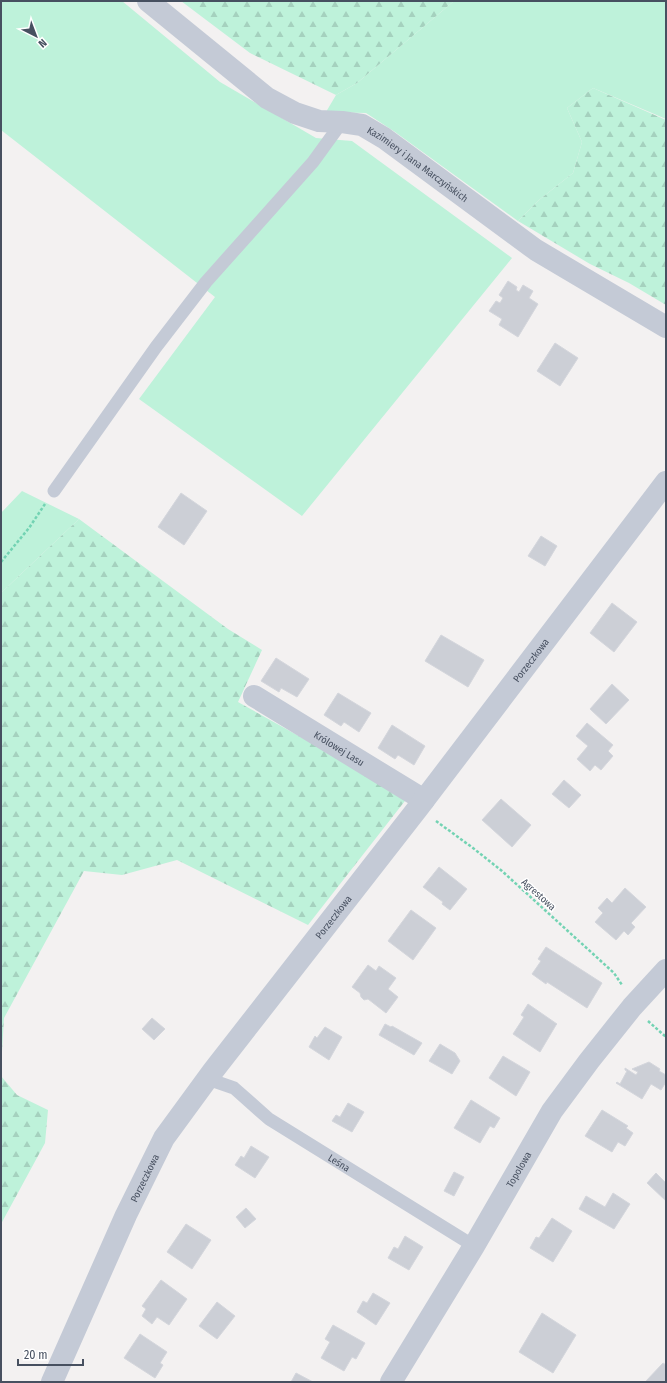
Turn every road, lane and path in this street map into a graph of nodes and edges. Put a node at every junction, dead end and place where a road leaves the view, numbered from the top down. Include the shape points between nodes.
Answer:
1 (148, 1) edge
2 (342, 122) junction
3 (666, 327) edge
4 (666, 482) edge
5 (54, 491) joint
6 (1, 562) edge
7 (254, 696) dead end
8 (421, 804) junction
9 (666, 970) edge
10 (632, 1007) junction
11 (208, 1079) junction
12 (474, 1246) junction
13 (52, 1382) edge
14 (391, 1382) edge

1 - 2 street, Kazimiery i Jana Marczyńskich via 267,98 295,113 319,121
2 - 3 street, Kazimiery i Jana Marczyńskich via 362,125 384,138 536,250
2 - 5 lane via 313,162 206,282 156,347
4 - 8 street, Porzeczkowa
5 - 6 path via 29,528
7 - 8 street, Królowej Lasu
8 - 10 path, Agrestowa via 502,871 614,973
8 - 11 street, Porzeczkowa
9 - 10 street, Topolowa
10 - 12 street, Topolowa via 552,1112
11 - 12 lane, Leśna via 234,1088 269,1118
11 - 13 street, Porzeczkowa via 164,1138 149,1167
12 - 14 street, Topolowa

